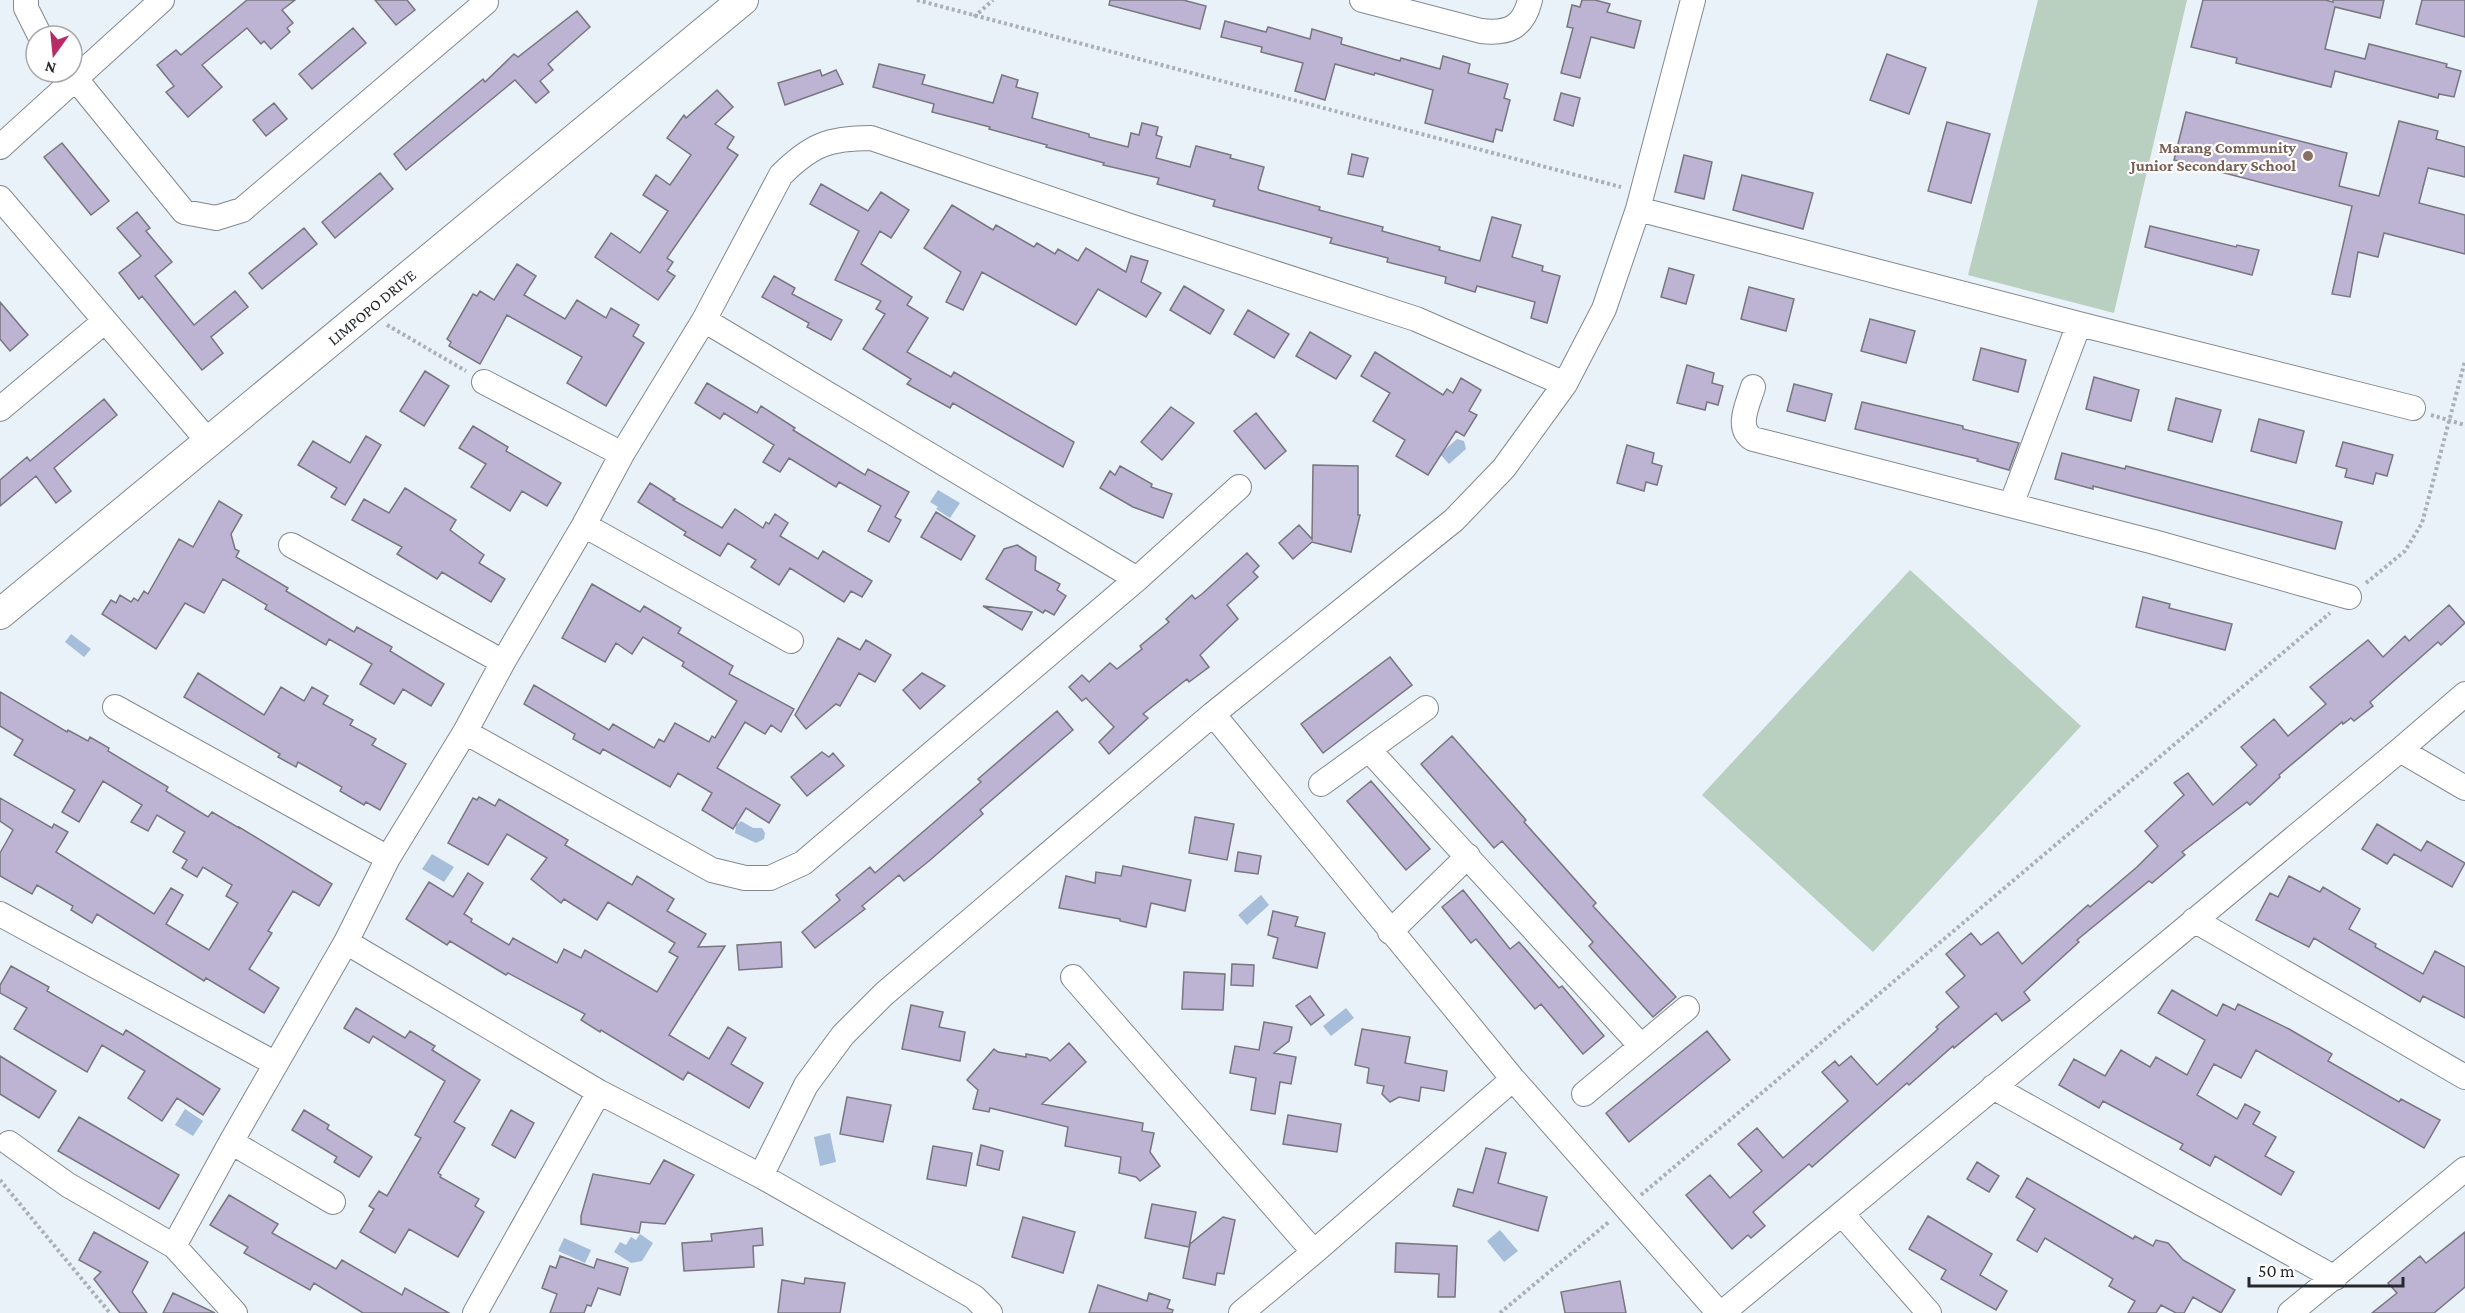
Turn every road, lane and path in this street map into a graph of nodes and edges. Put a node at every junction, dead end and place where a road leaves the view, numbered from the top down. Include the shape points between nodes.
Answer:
1 (26, 0) edge
2 (162, 0) edge
3 (743, 0) edge
4 (917, 0) edge
5 (993, 0) edge
6 (1362, 0) edge
7 (1530, 0) edge
8 (1693, 0) edge
9 (486, 2) dead end
10 (974, 17) junction
11 (34, 24) edge
12 (84, 65) edge
13 (63, 84) edge
14 (79, 84) edge
15 (0, 147) edge
16 (0, 198) edge
17 (1640, 201) junction
18 (364, 312) junction
19 (704, 320) junction
20 (105, 321) junction
21 (2079, 324) junction
22 (2465, 361) edge
23 (484, 382) joint
24 (1565, 384) junction
25 (1753, 387) dead end
26 (2413, 408) dead end
27 (0, 410) edge
28 (2449, 421) junction
29 (2465, 425) edge
30 (208, 441) junction
31 (622, 454) junction
32 (1239, 487) dead end
33 (2011, 505) junction
34 (584, 525) junction
35 (291, 545) dead end
36 (1137, 579) junction
37 (2349, 597) junction
38 (0, 614) edge
39 (791, 641) dead end
40 (503, 662) junction
41 (2465, 694) edge
42 (115, 707) dead end
43 (1426, 708) dead end
44 (1213, 714) junction
45 (465, 732) junction
46 (1369, 750) junction
47 (2400, 750) junction
48 (1321, 784) dead end
49 (2465, 788) edge
50 (1468, 856) junction
51 (388, 858) junction
52 (0, 914) edge
53 (2194, 920) junction
54 (1390, 932) junction
55 (346, 942) junction
56 (1073, 977) dead end
57 (1687, 1008) dead end
58 (1641, 1046) junction
59 (276, 1064) junction
60 (2465, 1077) edge
61 (1513, 1079) junction
62 (1993, 1087) junction
63 (599, 1092) junction
64 (1584, 1094) dead end
65 (231, 1142) junction
66 (9, 1143) dead end
67 (2465, 1169) edge
68 (761, 1176) junction
69 (0, 1180) edge
70 (333, 1202) dead end
71 (1627, 1208) junction
72 (1842, 1214) junction
73 (174, 1246) junction
74 (1314, 1252) junction
75 (2335, 1278) junction
76 (110, 1313) edge
77 (235, 1313) edge
78 (475, 1313) edge
79 (990, 1313) edge
80 (1241, 1313) edge
81 (1500, 1313) edge
82 (1721, 1313) edge
83 (1929, 1313) edge
84 (2290, 1313) edge

1 - 11 street
2 - 12 street
3 - 18 street, LIMPOPO DRIVE
4 - 10 path
5 - 10 path
6 - 7 street via 1495,32 1520,23
8 - 17 street
9 - 14 street via 242,210 223,217 184,212
10 - 17 path
13 - 15 street
16 - 20 street
17 - 21 street
17 - 24 street via 1604,309
18 - 23 path
18 - 30 street, LIMPOPO DRIVE
19 - 24 street via 781,174 816,146 844,138 871,138 1416,319
19 - 31 street
19 - 36 street
20 - 27 street
20 - 30 street
21 - 26 street
21 - 33 street
22 - 28 path
23 - 31 street
24 - 44 street via 1504,468 1454,520
25 - 33 street via 1742,426 1753,439
28 - 29 path
28 - 37 path via 2422,523 2414,538 2405,551
30 - 38 street, LIMPOPO DRIVE
31 - 34 street
32 - 36 street
33 - 37 street
34 - 39 street
34 - 40 street
35 - 40 street
36 - 45 street via 803,863 770,878 745,878 711,870
37 - 71 path
40 - 45 street
41 - 47 street
42 - 51 street
43 - 46 street
44 - 54 street
44 - 68 street via 884,994 843,1035 806,1085
45 - 51 street
46 - 48 street
46 - 50 street
47 - 49 street
47 - 53 street
50 - 54 street
50 - 58 street
51 - 55 street
52 - 59 street
53 - 60 street
53 - 62 street
54 - 61 street
55 - 59 street
55 - 63 street
56 - 74 street
57 - 58 street
58 - 64 street
59 - 65 street
61 - 71 street
61 - 74 street
62 - 72 street
62 - 75 street
63 - 68 street
63 - 78 street
65 - 70 street
65 - 73 street
66 - 73 street via 68,1185
67 - 75 street
68 - 79 street via 974,1297
69 - 76 path
71 - 81 path
71 - 82 street
72 - 82 street
72 - 83 street
73 - 77 street
74 - 80 street
75 - 84 street

